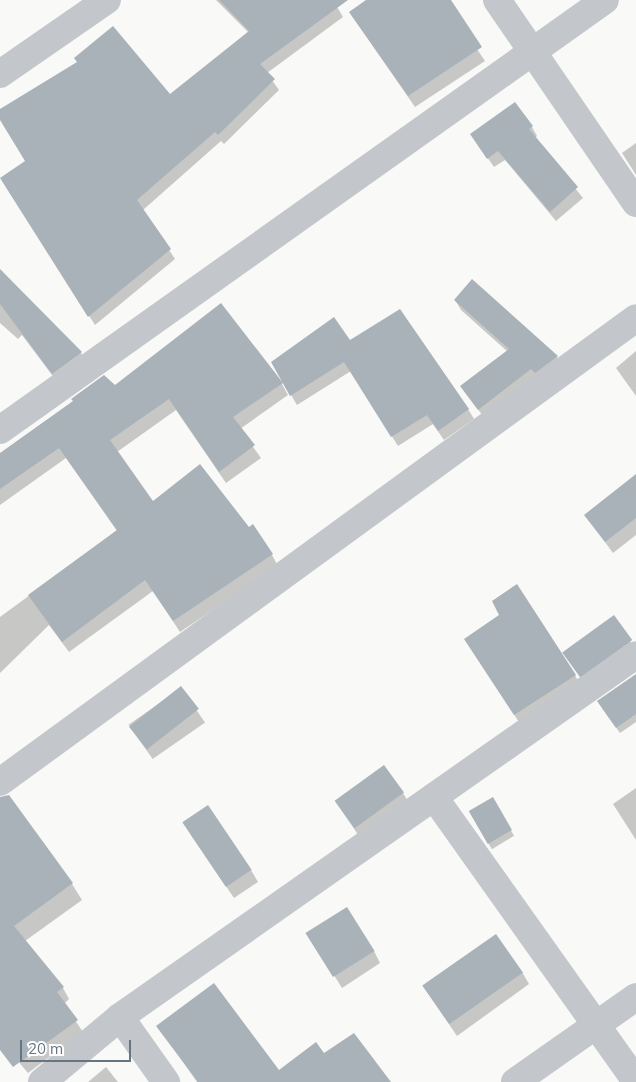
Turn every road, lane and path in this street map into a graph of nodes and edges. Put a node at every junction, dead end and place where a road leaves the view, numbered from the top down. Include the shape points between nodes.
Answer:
1 (107, 0) edge
2 (497, 0) edge
3 (605, 0) edge
4 (531, 50) junction
5 (0, 74) edge
6 (636, 203) edge
7 (636, 318) edge
8 (0, 430) edge
9 (636, 655) edge
10 (0, 782) edge
11 (434, 797) junction
12 (636, 997) edge
13 (120, 1017) junction
14 (596, 1025) junction
15 (636, 1081) edge
16 (42, 1082) edge
17 (166, 1082) edge
18 (515, 1082) edge

1 - 5 street
2 - 4 street
3 - 4 street
4 - 6 street
4 - 8 street
7 - 10 street
9 - 11 street
11 - 13 street
11 - 14 street
12 - 14 street
13 - 16 street
13 - 17 street
14 - 15 street
14 - 18 street

